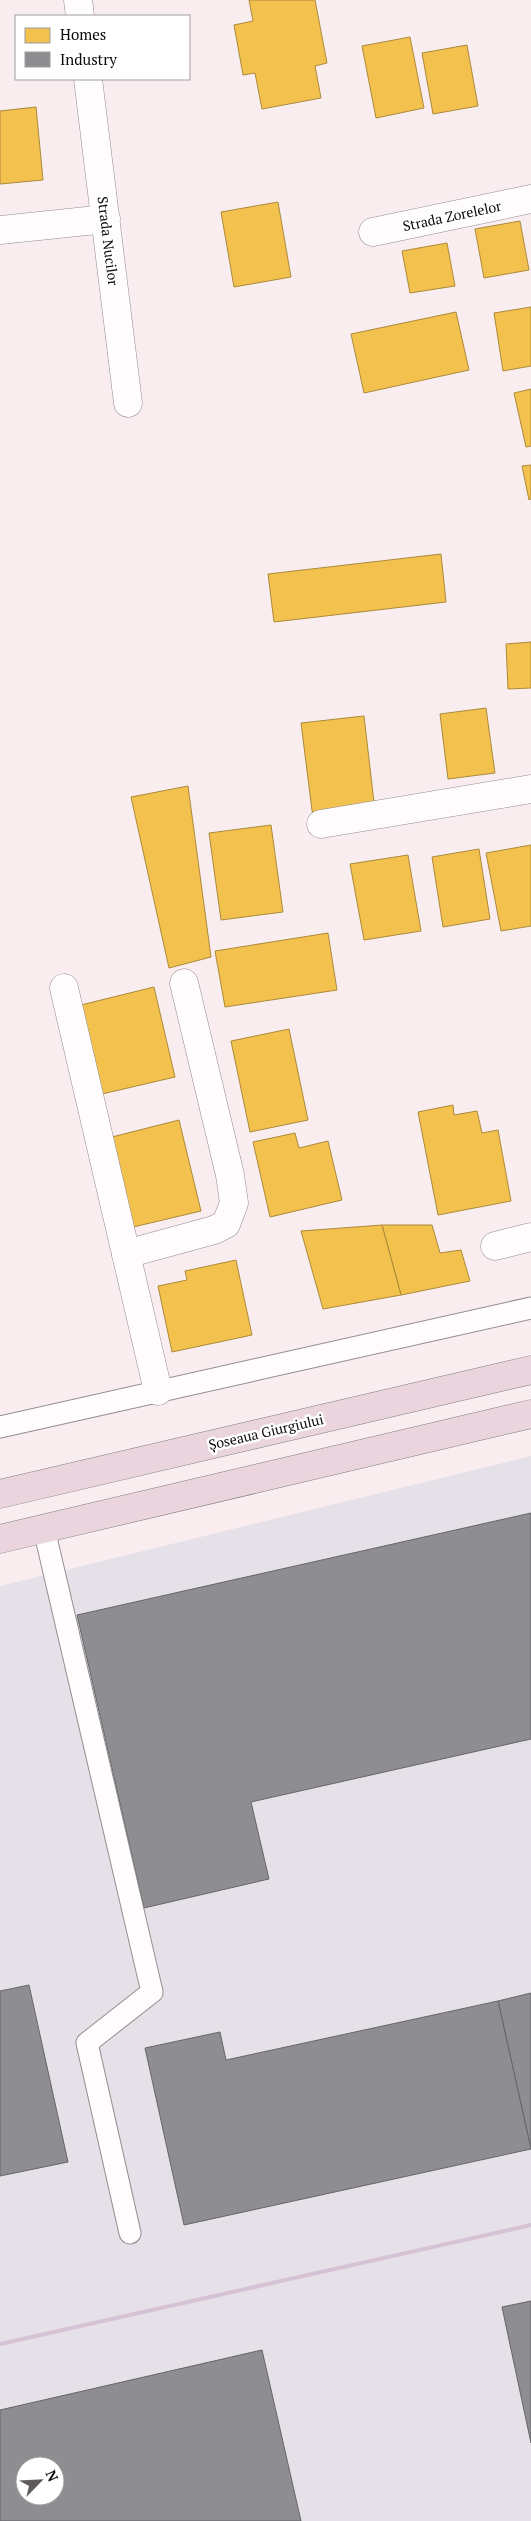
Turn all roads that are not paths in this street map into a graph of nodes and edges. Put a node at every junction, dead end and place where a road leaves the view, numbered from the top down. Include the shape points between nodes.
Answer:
1 (78, 0) edge
2 (80, 15) edge
3 (88, 80) edge
4 (531, 199) edge
5 (106, 219) junction
6 (0, 230) edge
7 (373, 232) dead end
8 (128, 403) dead end
9 (531, 789) edge
10 (321, 824) dead end
11 (184, 983) dead end
12 (64, 988) dead end
13 (531, 1237) edge
14 (495, 1246) dead end
15 (126, 1254) junction
16 (531, 1308) edge
17 (531, 1370) edge
18 (158, 1392) junction
19 (531, 1414) edge
20 (0, 1427) edge
21 (0, 1494) edge
22 (44, 1529) junction
23 (0, 1539) edge
24 (130, 2233) dead end

1 - 2 street
3 - 5 street, Strada Nucilor
4 - 7 street, Strada Zorelelor
5 - 6 street
5 - 8 street, Strada Nucilor
9 - 10 street
11 - 15 street via 234,1203 226,1224 214,1230
12 - 15 street
13 - 14 street
15 - 18 street
16 - 18 lane
17 - 21 highway, Șoseaua Giurgiului
18 - 20 lane
19 - 22 highway
22 - 23 highway
22 - 24 lane via 152,1992 87,2043

